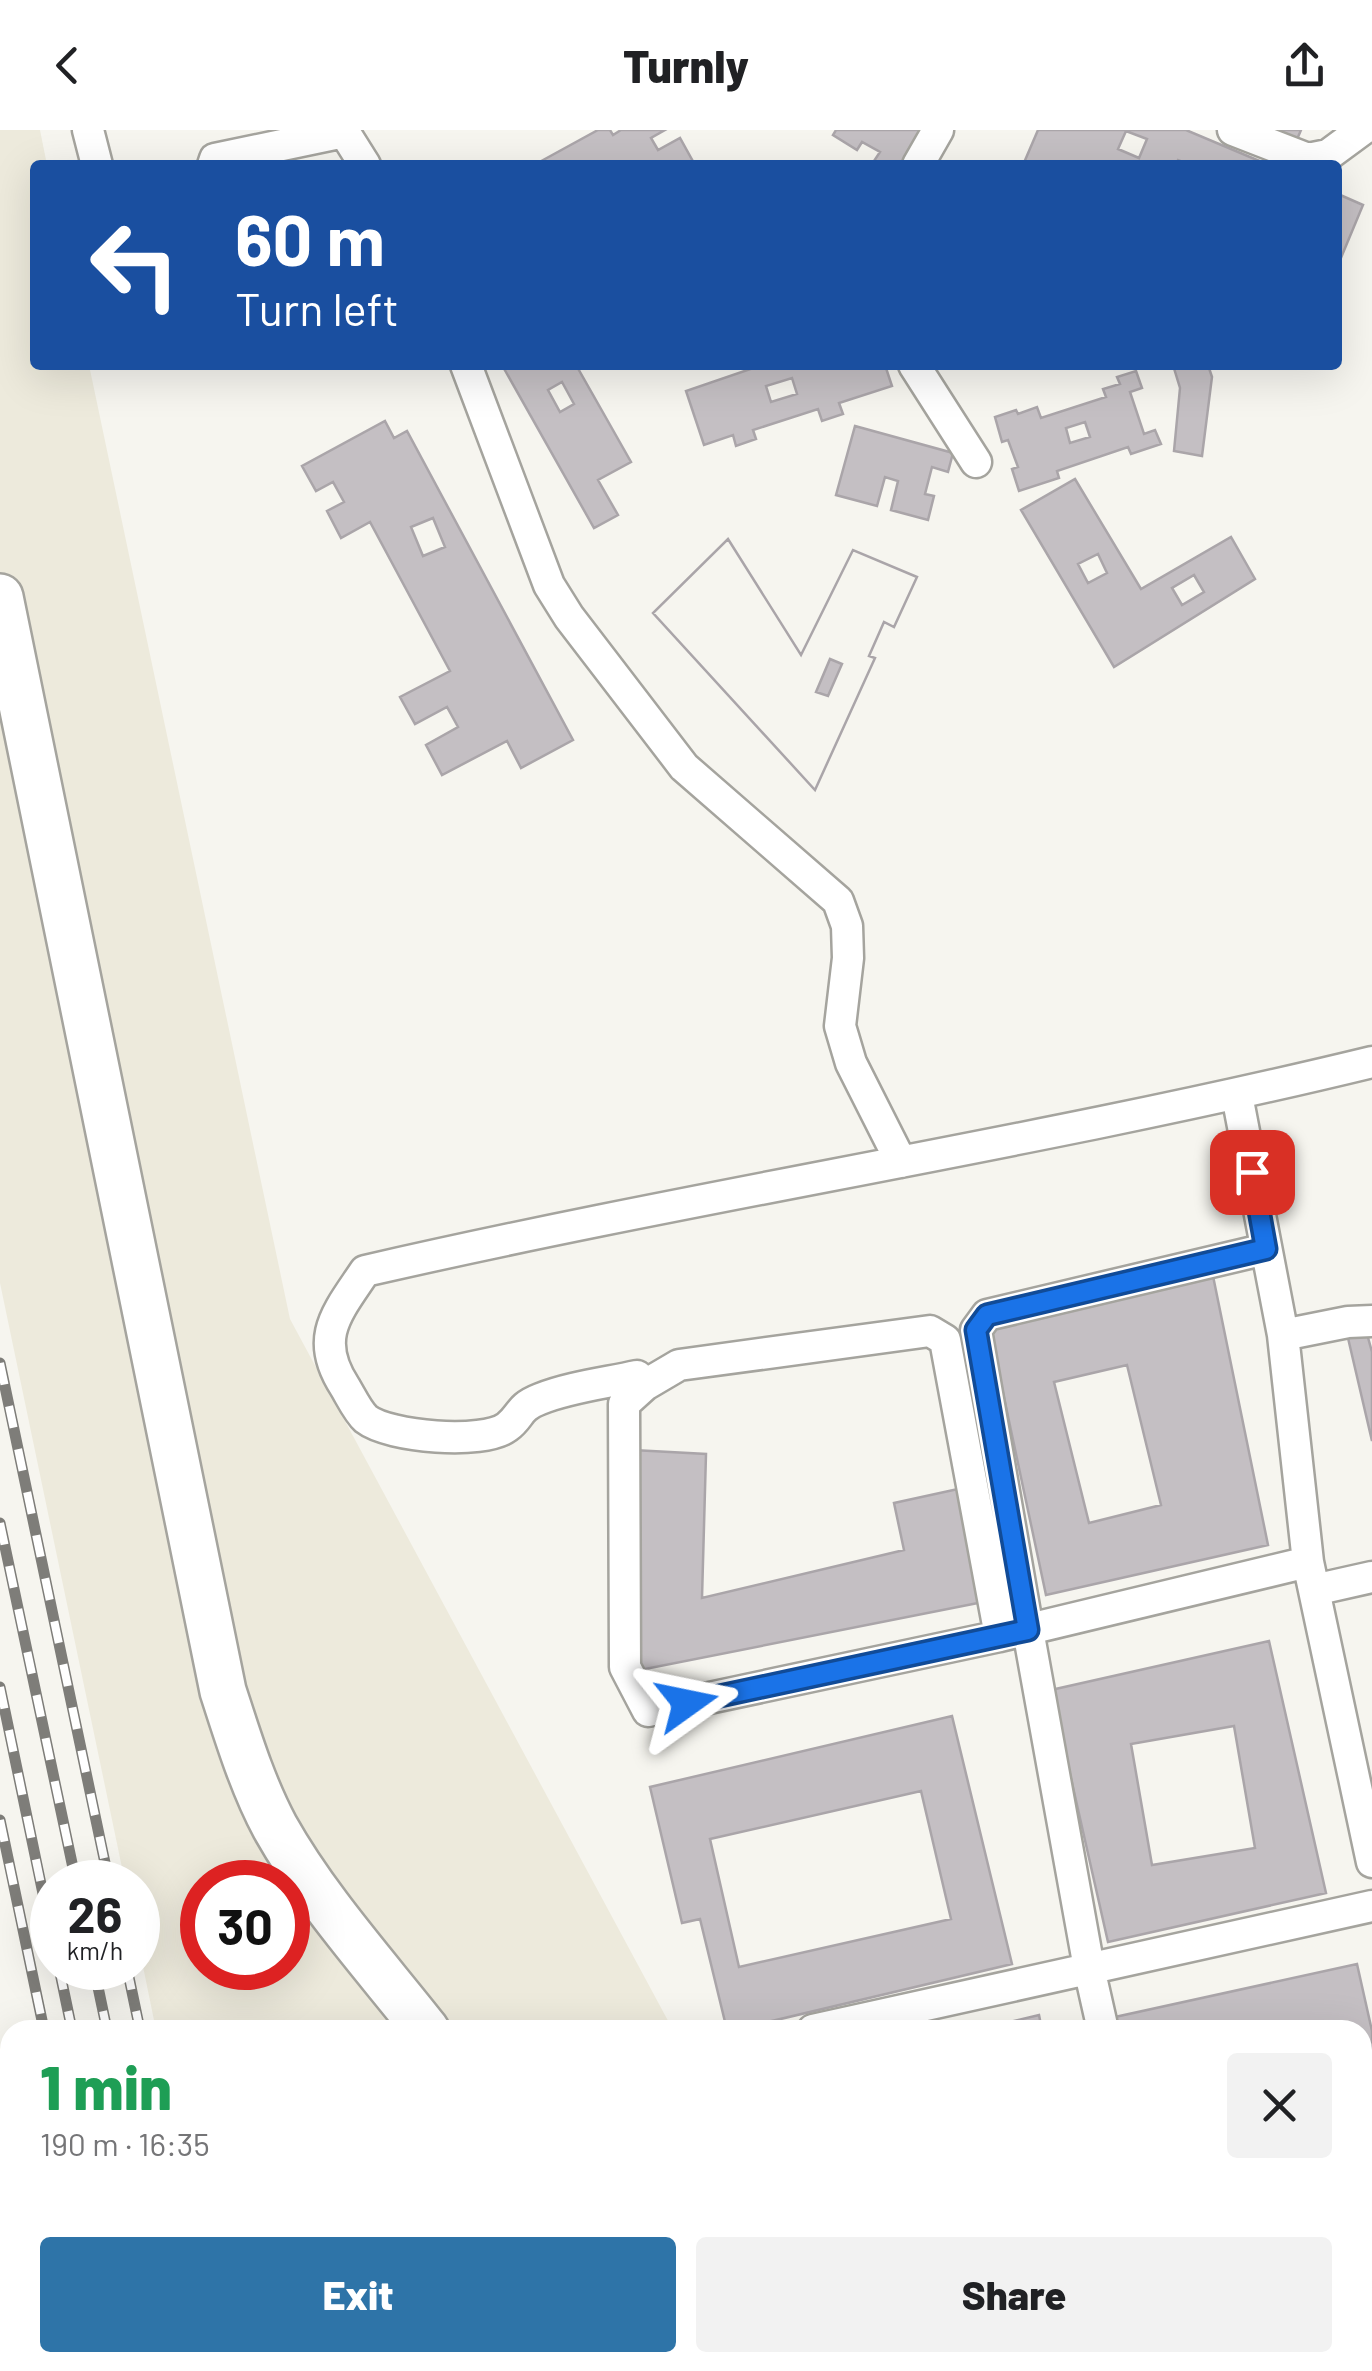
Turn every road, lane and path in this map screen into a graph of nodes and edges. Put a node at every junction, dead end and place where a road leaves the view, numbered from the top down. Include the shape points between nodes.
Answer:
1 (88, 130) edge
2 (938, 130) edge
3 (1234, 130) edge
4 (1362, 130) edge
5 (343, 131) edge
6 (96, 160) edge
7 (214, 160) edge
8 (363, 160) edge
9 (921, 160) edge
10 (468, 370) edge
11 (917, 370) edge
12 (976, 462) dead end
13 (0, 597) edge
14 (1372, 1062) edge
15 (1237, 1095) junction
16 (901, 1162) junction
17 (1266, 1249) junction
18 (1372, 1321) edge
19 (1283, 1336) junction
20 (637, 1376) dead end
21 (1311, 1576) junction
22 (1372, 1577) edge
23 (1014, 1633) junction
24 (1372, 1862) edge
25 (1372, 1906) edge
26 (1090, 1968) junction
27 (418, 2020) edge
28 (857, 2020) edge
29 (1101, 2020) edge

1 - 6 street
2 - 9 street
3 - 4 street via 1308,160 1328,155
5 - 7 street
5 - 8 street
10 - 16 street via 549,586 568,617 684,767 838,901 848,958 840,1026 851,1064
11 - 12 street
13 - 27 street via 222,1691 274,1824 309,1882
14 - 15 street
15 - 16 street
15 - 17 street
16 - 20 street via 364,1271 332,1319 333,1370 366,1419 414,1436 489,1435 544,1397
17 - 19 street
17 - 23 street via 987,1315 976,1330
18 - 19 street
19 - 21 street
21 - 22 street
21 - 23 street
21 - 24 street
23 - 23 street via 648,1711 625,1667 624,1404 679,1365 930,1331 945,1340
23 - 26 street
25 - 26 street
26 - 28 street
26 - 29 street

